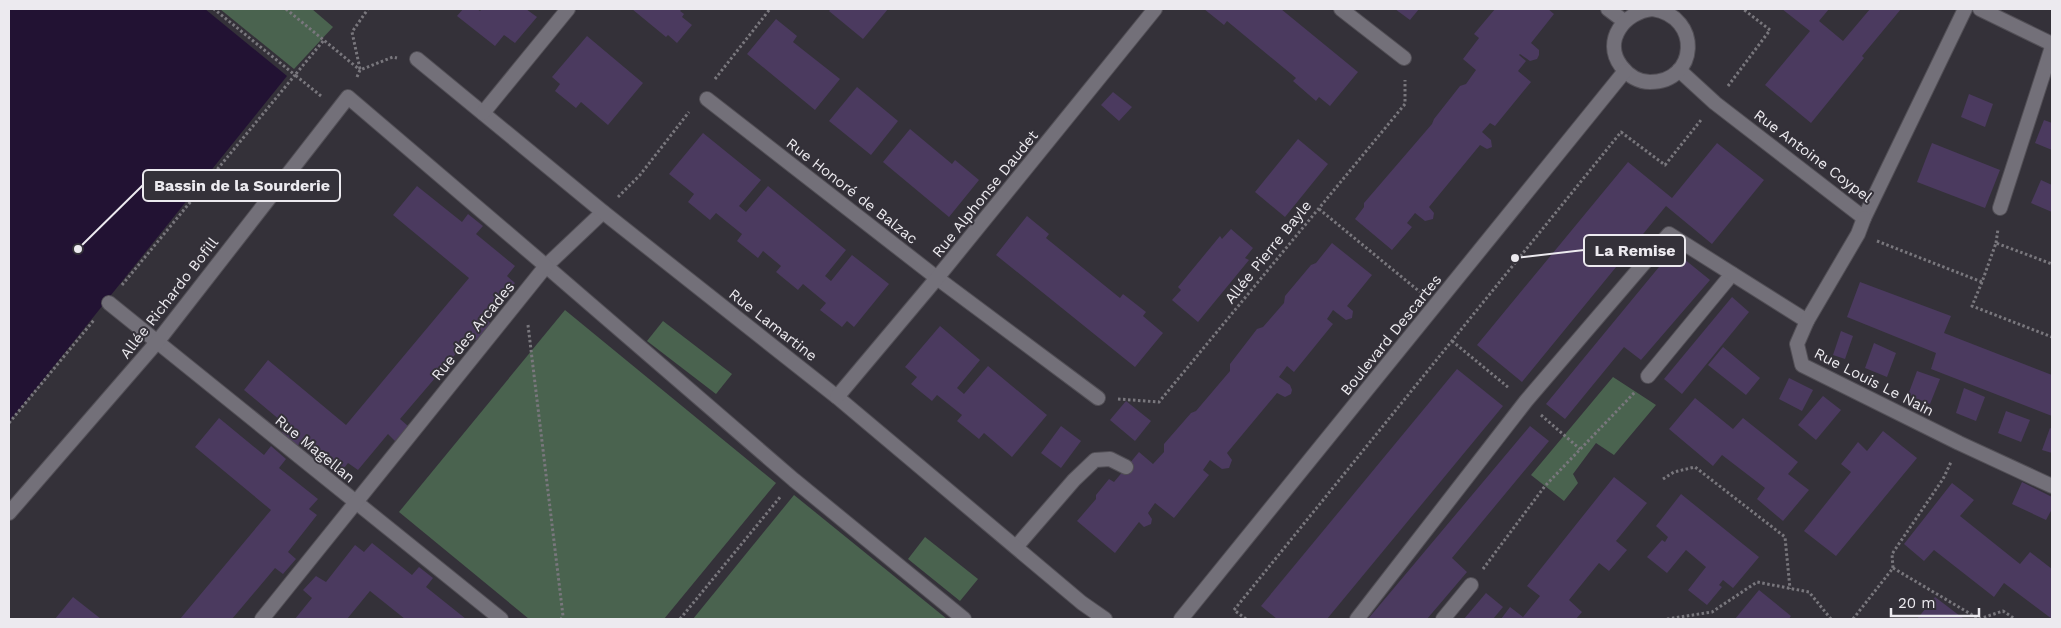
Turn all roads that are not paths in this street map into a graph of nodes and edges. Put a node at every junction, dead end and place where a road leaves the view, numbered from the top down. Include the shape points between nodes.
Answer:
1 (568, 9) edge
2 (1155, 9) edge
3 (1341, 9) edge
4 (1608, 9) edge
5 (1653, 9) edge
6 (1965, 9) edge
7 (1980, 9) edge
8 (1677, 12) edge
9 (1624, 21) junction
10 (2052, 45) edge
11 (1404, 58) road end
12 (417, 59) road end
13 (1679, 70) junction
14 (1626, 71) junction
15 (707, 100) dead end
16 (484, 113) junction
17 (2000, 208) dead end
18 (603, 212) junction
19 (1864, 218) junction
20 (546, 266) junction
21 (1732, 274) junction
22 (937, 278) junction
23 (109, 303) dead end
24 (1806, 321) junction
25 (158, 341) junction
26 (1648, 376) road end
27 (838, 397) junction
28 (1098, 398) road end
29 (1126, 467) dead end
30 (2052, 486) edge
31 (356, 503) junction
32 (9, 513) edge
33 (1016, 547) junction
34 (1470, 585) road end
35 (262, 619) edge
36 (501, 619) edge
37 (964, 619) edge
38 (1105, 619) edge
39 (1181, 619) edge
40 (1357, 619) edge
41 (1443, 619) edge

1 - 16 street
2 - 22 street, Rue Alphonse Daudet
3 - 11 street
4 - 9 street
5 - 8 street
5 - 9 street via 1642,10
6 - 19 street, Rue Antoine Coypel
7 - 10 street
8 - 13 street via 1687,36 1688,48 1686,60
9 - 14 street via 1618,30 1615,52
10 - 17 street
12 - 16 street, Rue Lamartine
13 - 14 street via 1659,82 1635,78
13 - 19 street, Rue Antoine Coypel
14 - 39 street, Boulevard Descartes
15 - 22 street, Rue Honoré de Balzac
16 - 18 street, Rue Lamartine
18 - 20 street, Rue des Arcades
18 - 27 street, Rue Lamartine
19 - 24 street, Rue Louis Le Nain via 1858,234
20 - 25 street, Allée Richardo Bofill via 348,97
20 - 31 street, Rue des Arcades
20 - 37 street via 794,480
21 - 24 street
21 - 26 street
21 - 40 street via 1669,234 1526,402
22 - 27 street, Rue Alphonse Daudet
22 - 28 street, Rue Honoré de Balzac
23 - 25 street, Rue Magellan
24 - 30 street, Rue Louis Le Nain via 1797,344 1802,365
25 - 31 street, Rue Magellan
25 - 32 street, Allée Richardo Bofill
27 - 33 street, Rue Lamartine
29 - 33 street via 1110,459 1095,460
31 - 35 street, Rue des Arcades
31 - 36 street, Rue Magellan
33 - 38 street, Rue Lamartine
34 - 41 street

